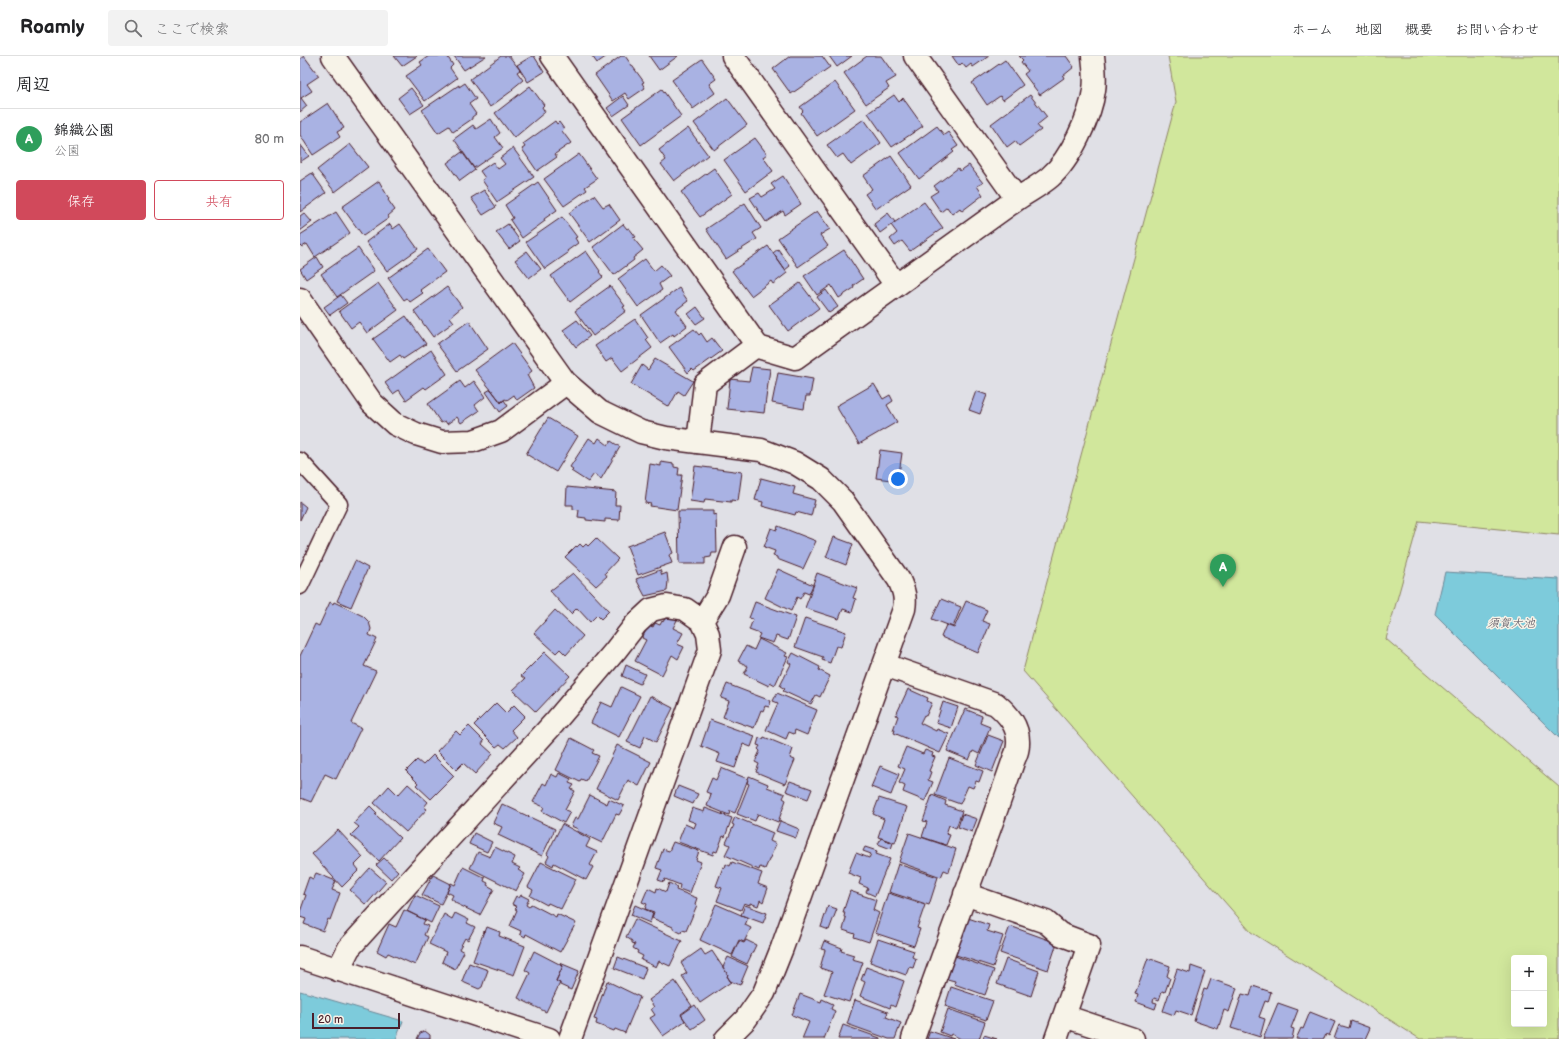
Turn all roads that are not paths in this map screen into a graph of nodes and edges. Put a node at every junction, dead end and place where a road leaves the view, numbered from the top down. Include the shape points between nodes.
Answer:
1 (333, 56) edge
2 (552, 56) edge
3 (733, 56) edge
4 (915, 56) edge
5 (1093, 56) edge
6 (1017, 199) junction
7 (896, 285) junction
8 (300, 299) edge
9 (757, 345) junction
10 (566, 383) junction
11 (698, 442) junction
12 (300, 461) edge
13 (735, 547) dead end
14 (300, 586) edge
15 (702, 621) junction
16 (885, 665) junction
17 (965, 894) junction
18 (300, 957) edge
19 (338, 970) junction
20 (1064, 1016) junction
21 (549, 1039) edge
22 (570, 1039) edge
23 (726, 1039) edge
24 (913, 1039) edge
25 (1056, 1039) edge
26 (1133, 1039) edge

1 - 10 street
2 - 9 street
3 - 7 street
4 - 6 street
5 - 6 street via 1094,90 1080,135 1050,177
6 - 7 street
7 - 9 street via 795,358 758,348
8 - 10 street via 372,403 395,424 416,434 442,442 473,441 501,431
9 - 11 street via 705,384
10 - 11 street via 600,412 623,424 641,432 666,438
11 - 16 street via 761,450 795,463 821,479 843,501 904,590 904,609
12 - 14 lane via 340,504
13 - 15 street via 718,595
15 - 19 street via 685,609 667,606 651,610 636,624 554,723 349,948
15 - 22 street via 708,634 710,650
16 - 17 street via 996,704 1009,716 1016,729 1018,744 1014,759
16 - 23 street via 764,993 746,1019
17 - 20 street via 1046,922 1060,934 1089,945
17 - 24 street
18 - 19 street
19 - 21 street
20 - 25 street
20 - 26 street

